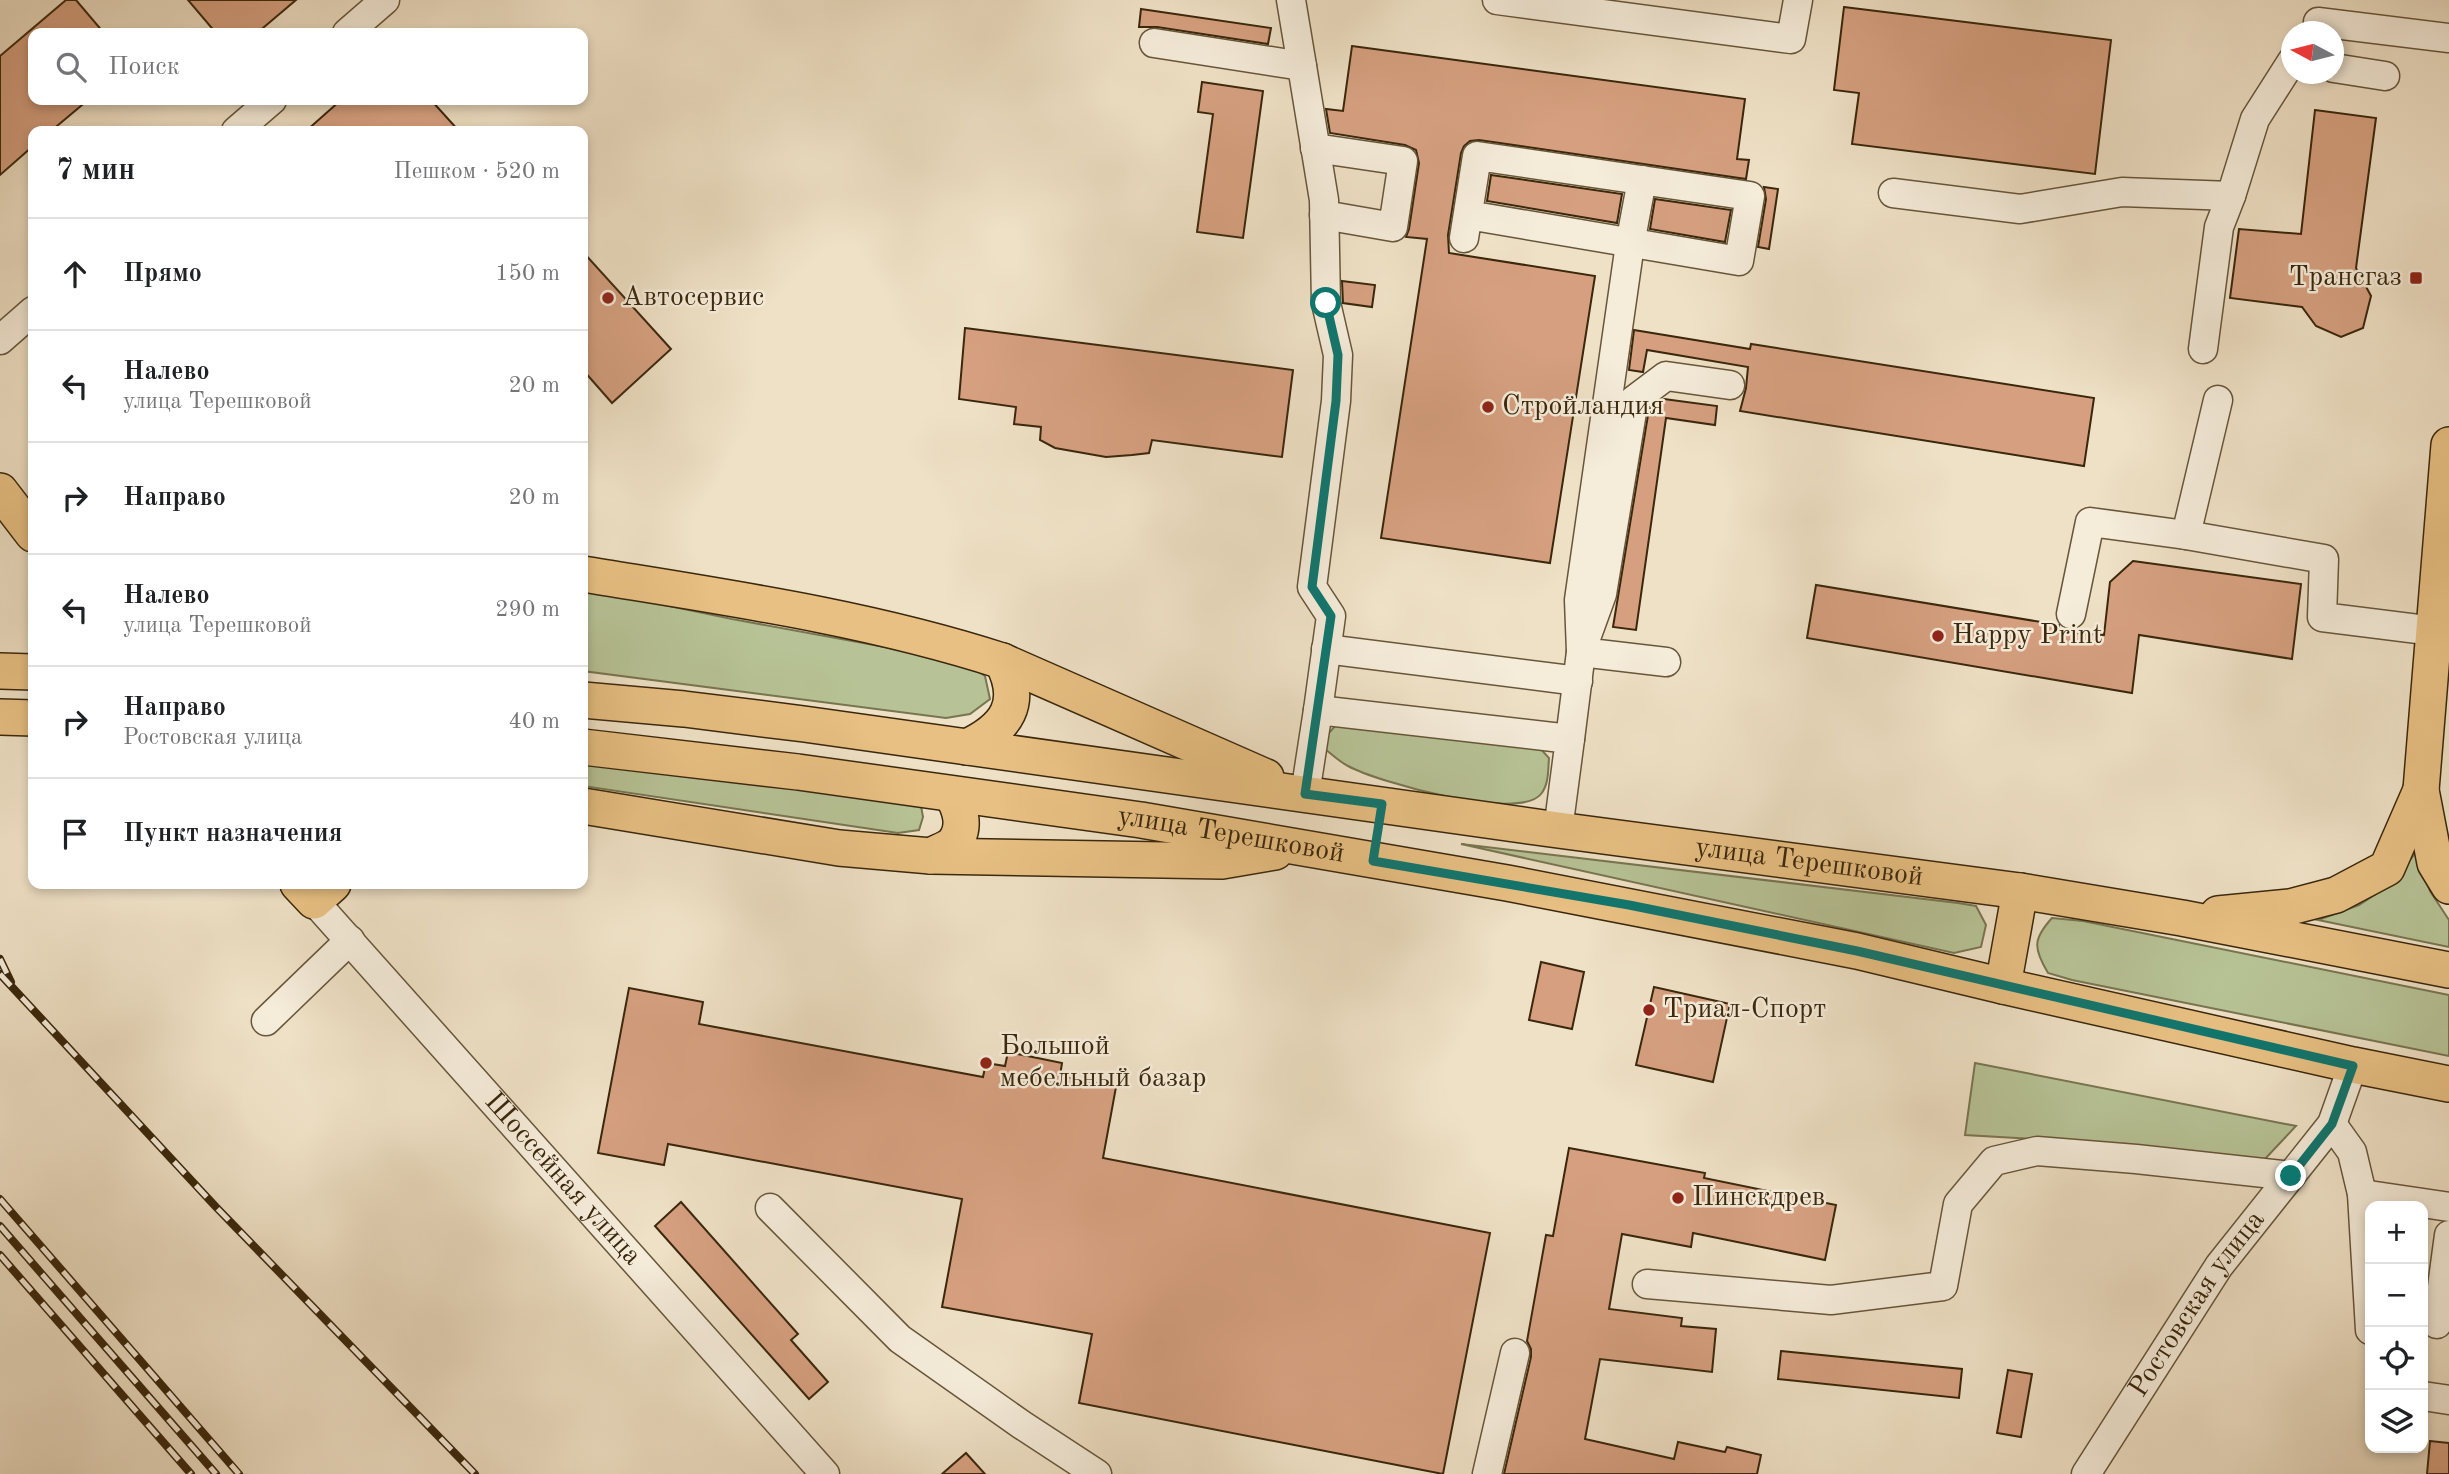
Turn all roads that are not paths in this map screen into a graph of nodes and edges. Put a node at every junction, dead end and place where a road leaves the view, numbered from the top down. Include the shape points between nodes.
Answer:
1 (385, 0) edge
2 (1291, 0) edge
3 (1497, 0) edge
4 (1798, 0) edge
5 (2319, 18) edge
6 (353, 28) edge
7 (2449, 38) edge
8 (1154, 43) dead end
9 (1302, 66) junction
10 (2344, 70) edge
11 (2385, 76) dead end
12 (2281, 77) edge
13 (266, 105) edge
14 (242, 126) edge
15 (1315, 148) junction
16 (1642, 180) junction
17 (1893, 193) dead end
18 (2231, 196) junction
19 (1324, 215) junction
20 (1630, 244) junction
21 (28, 315) edge
22 (0, 340) edge
23 (2203, 349) dead end
24 (1730, 385) dead end
25 (2218, 400) dead end
26 (2449, 445) edge
27 (0, 491) edge
28 (28, 527) edge
29 (2186, 535) junction
30 (588, 575) edge
31 (2071, 614) dead end
32 (2434, 631) junction
33 (1326, 649) junction
34 (1581, 652) junction
35 (1002, 661) junction
36 (1667, 662) dead end
37 (0, 671) edge
38 (28, 672) edge
39 (1578, 681) junction
40 (588, 700) edge
41 (1318, 710) junction
42 (0, 717) edge
43 (28, 718) edge
44 (2438, 731) edge
45 (1570, 739) junction
46 (968, 747) junction
47 (588, 748) edge
48 (2421, 790) junction
49 (1305, 794) junction
50 (952, 795) junction
51 (1382, 804) junction
52 (588, 807) edge
53 (1558, 830) junction
54 (1298, 848) junction
55 (931, 856) junction
56 (1373, 861) junction
57 (2449, 886) edge
58 (315, 889) edge
59 (2020, 891) junction
60 (2182, 918) junction
61 (350, 940) junction
62 (2449, 970) edge
63 (2003, 986) junction
64 (266, 1021) dead end
65 (2353, 1066) junction
66 (2449, 1084) edge
67 (2332, 1124) junction
68 (2291, 1176) junction
69 (2362, 1194) junction
70 (2449, 1207) edge
71 (770, 1208) dead end
72 (2449, 1235) edge
73 (1647, 1284) dead end
74 (2437, 1324) dead end
75 (2370, 1327) edge
76 (1515, 1353) dead end
77 (2428, 1397) edge
78 (2449, 1400) edge
79 (825, 1474) edge
80 (1097, 1474) edge
81 (1488, 1474) edge
82 (2086, 1474) edge

1 - 6 street
2 - 9 street
3 - 4 street via 1791,39
5 - 7 street
8 - 9 street
9 - 15 street
10 - 11 street
12 - 18 street via 2255,119
13 - 14 street
15 - 19 street
15 - 19 street via 1403,161 1393,227
16 - 20 street
16 - 20 street via 1750,196 1739,261
16 - 20 street via 1476,156 1466,227
17 - 18 street via 2020,209 2122,192
18 - 23 street via 2219,227
19 - 33 street via 1326,303 1338,355 1312,587 1331,616
20 - 34 street via 1579,600
21 - 22 street
24 - 34 street via 1666,376 1634,400 1602,594
25 - 29 street
26 - 32 main road
27 - 28 main road
29 - 31 street via 2090,522
29 - 32 street via 2324,559 2322,617
30 - 35 main road via 820,615
32 - 44 main road
33 - 39 street
33 - 41 street
34 - 36 street
34 - 39 street
35 - 46 main road via 1010,677 1009,707 1003,723
35 - 49 main road
37 - 38 main road
39 - 45 street
40 - 46 main road, улица Терешковой via 697,710
41 - 45 street
41 - 49 street
42 - 43 main road
44 - 48 main road
45 - 53 street
46 - 49 main road, улица Терешковой
47 - 50 main road, улица Терешковой
48 - 57 main road via 2435,863
48 - 60 main road via 2387,868 2336,895 2290,907
49 - 51 main road, улица Терешковой
50 - 54 main road, улица Терешковой via 1141,820
50 - 55 main road via 962,819 960,833 952,845
51 - 53 main road, улица Терешковой
51 - 56 main road
52 - 55 main road via 839,848
53 - 59 main road, улица Терешковой
54 - 55 main road via 1222,861
54 - 56 main road, улица Терешковой
56 - 63 main road, улица Терешковой via 1670,913
58 - 61 street, Шоссейная улица
59 - 60 main road, улица Терешковой
59 - 63 main road
60 - 62 main road, улица Терешковой
61 - 64 street
61 - 79 street, Шоссейная улица
63 - 65 main road, улица Терешковой
65 - 66 main road, улица Терешковой
65 - 67 street, Ростовская улица
67 - 68 street, Ростовская улица
67 - 69 street via 2352,1152
68 - 73 street via 2037,1152 1994,1161 1958,1204 1944,1286 1831,1300
68 - 82 street, Ростовская улица via 2219,1266
69 - 70 street
69 - 75 street
71 - 80 street via 901,1339
72 - 74 street
76 - 81 street
77 - 78 street

